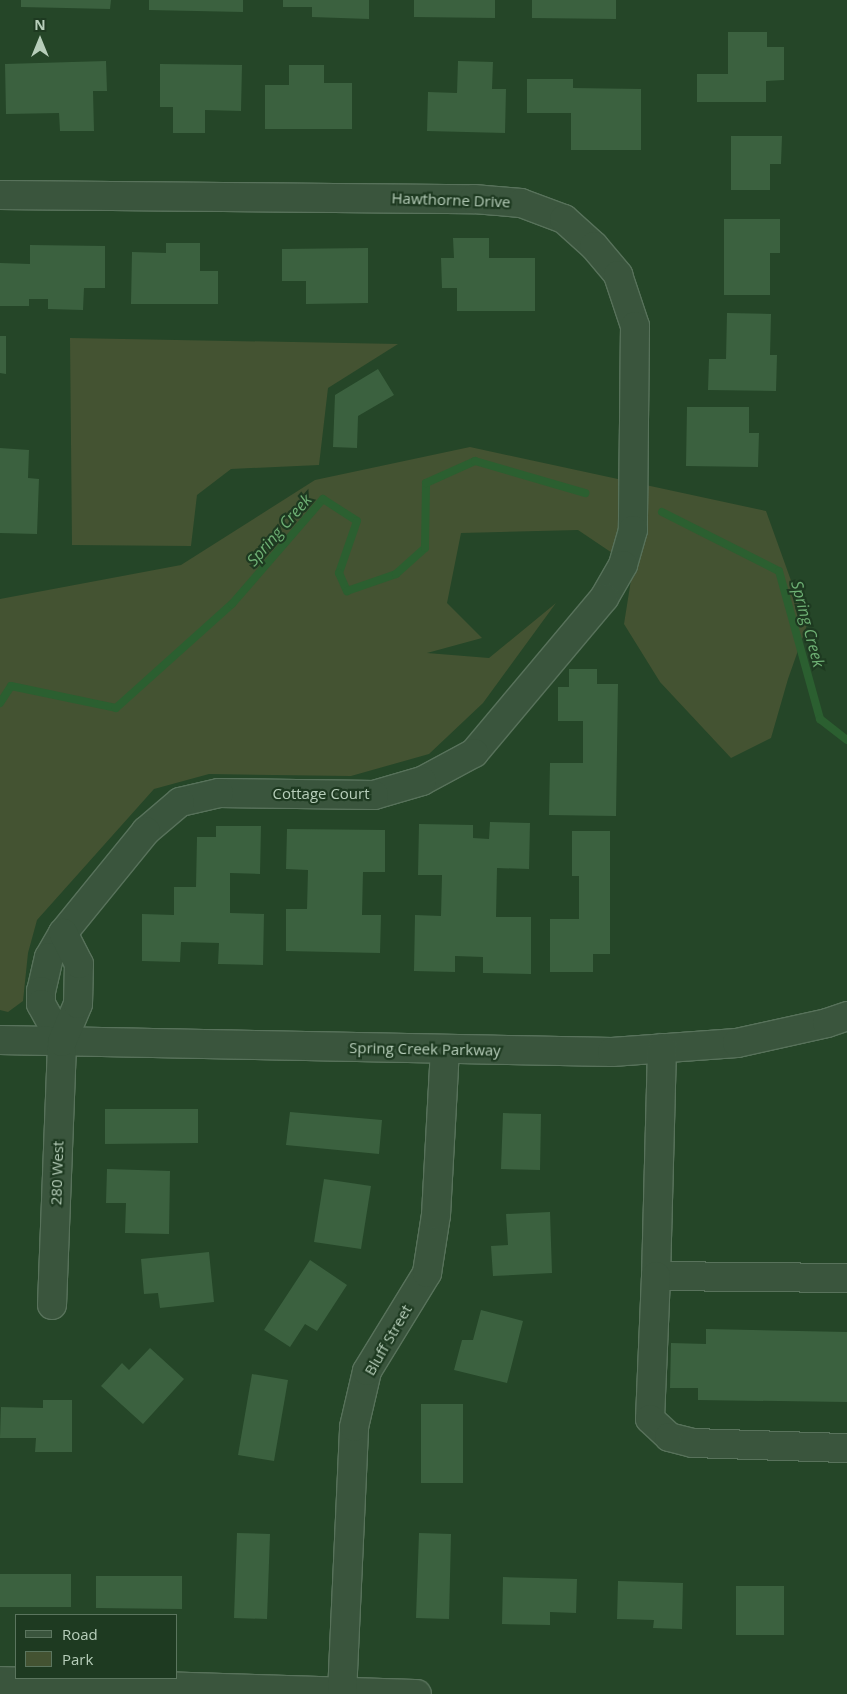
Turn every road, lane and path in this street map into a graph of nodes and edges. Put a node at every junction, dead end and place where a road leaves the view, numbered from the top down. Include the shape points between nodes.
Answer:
1 (0, 195) edge
2 (634, 530) joint
3 (63, 933) junction
4 (847, 1016) edge
5 (0, 1040) edge
6 (62, 1042) junction
7 (662, 1048) junction
8 (445, 1049) junction
9 (656, 1276) junction
10 (847, 1278) edge
11 (52, 1305) dead end
12 (847, 1448) edge
13 (0, 1682) edge
14 (342, 1693) edge
15 (417, 1694) edge

1 - 2 street, Hawthorne Drive via 474,199 521,203 564,219 594,246 618,275 635,326
2 - 3 street, Cottage Court via 623,565 604,598 474,753 422,781 374,795 220,793 180,802 146,831
3 - 6 street via 79,964 78,1004
3 - 6 street, Cottage Court via 49,957 41,991 41,1004
4 - 7 street, Spring Creek Parkway via 737,1043
5 - 6 street, Spring Creek Parkway
6 - 8 street, Spring Creek Parkway
6 - 11 street, 280 West
7 - 8 street, Spring Creek Parkway via 612,1052
7 - 9 street
8 - 14 street, Bluff Street via 436,1214 427,1273 367,1371 354,1427
9 - 10 street
9 - 12 street via 650,1419 668,1436 693,1443
13 - 14 street
14 - 15 street

